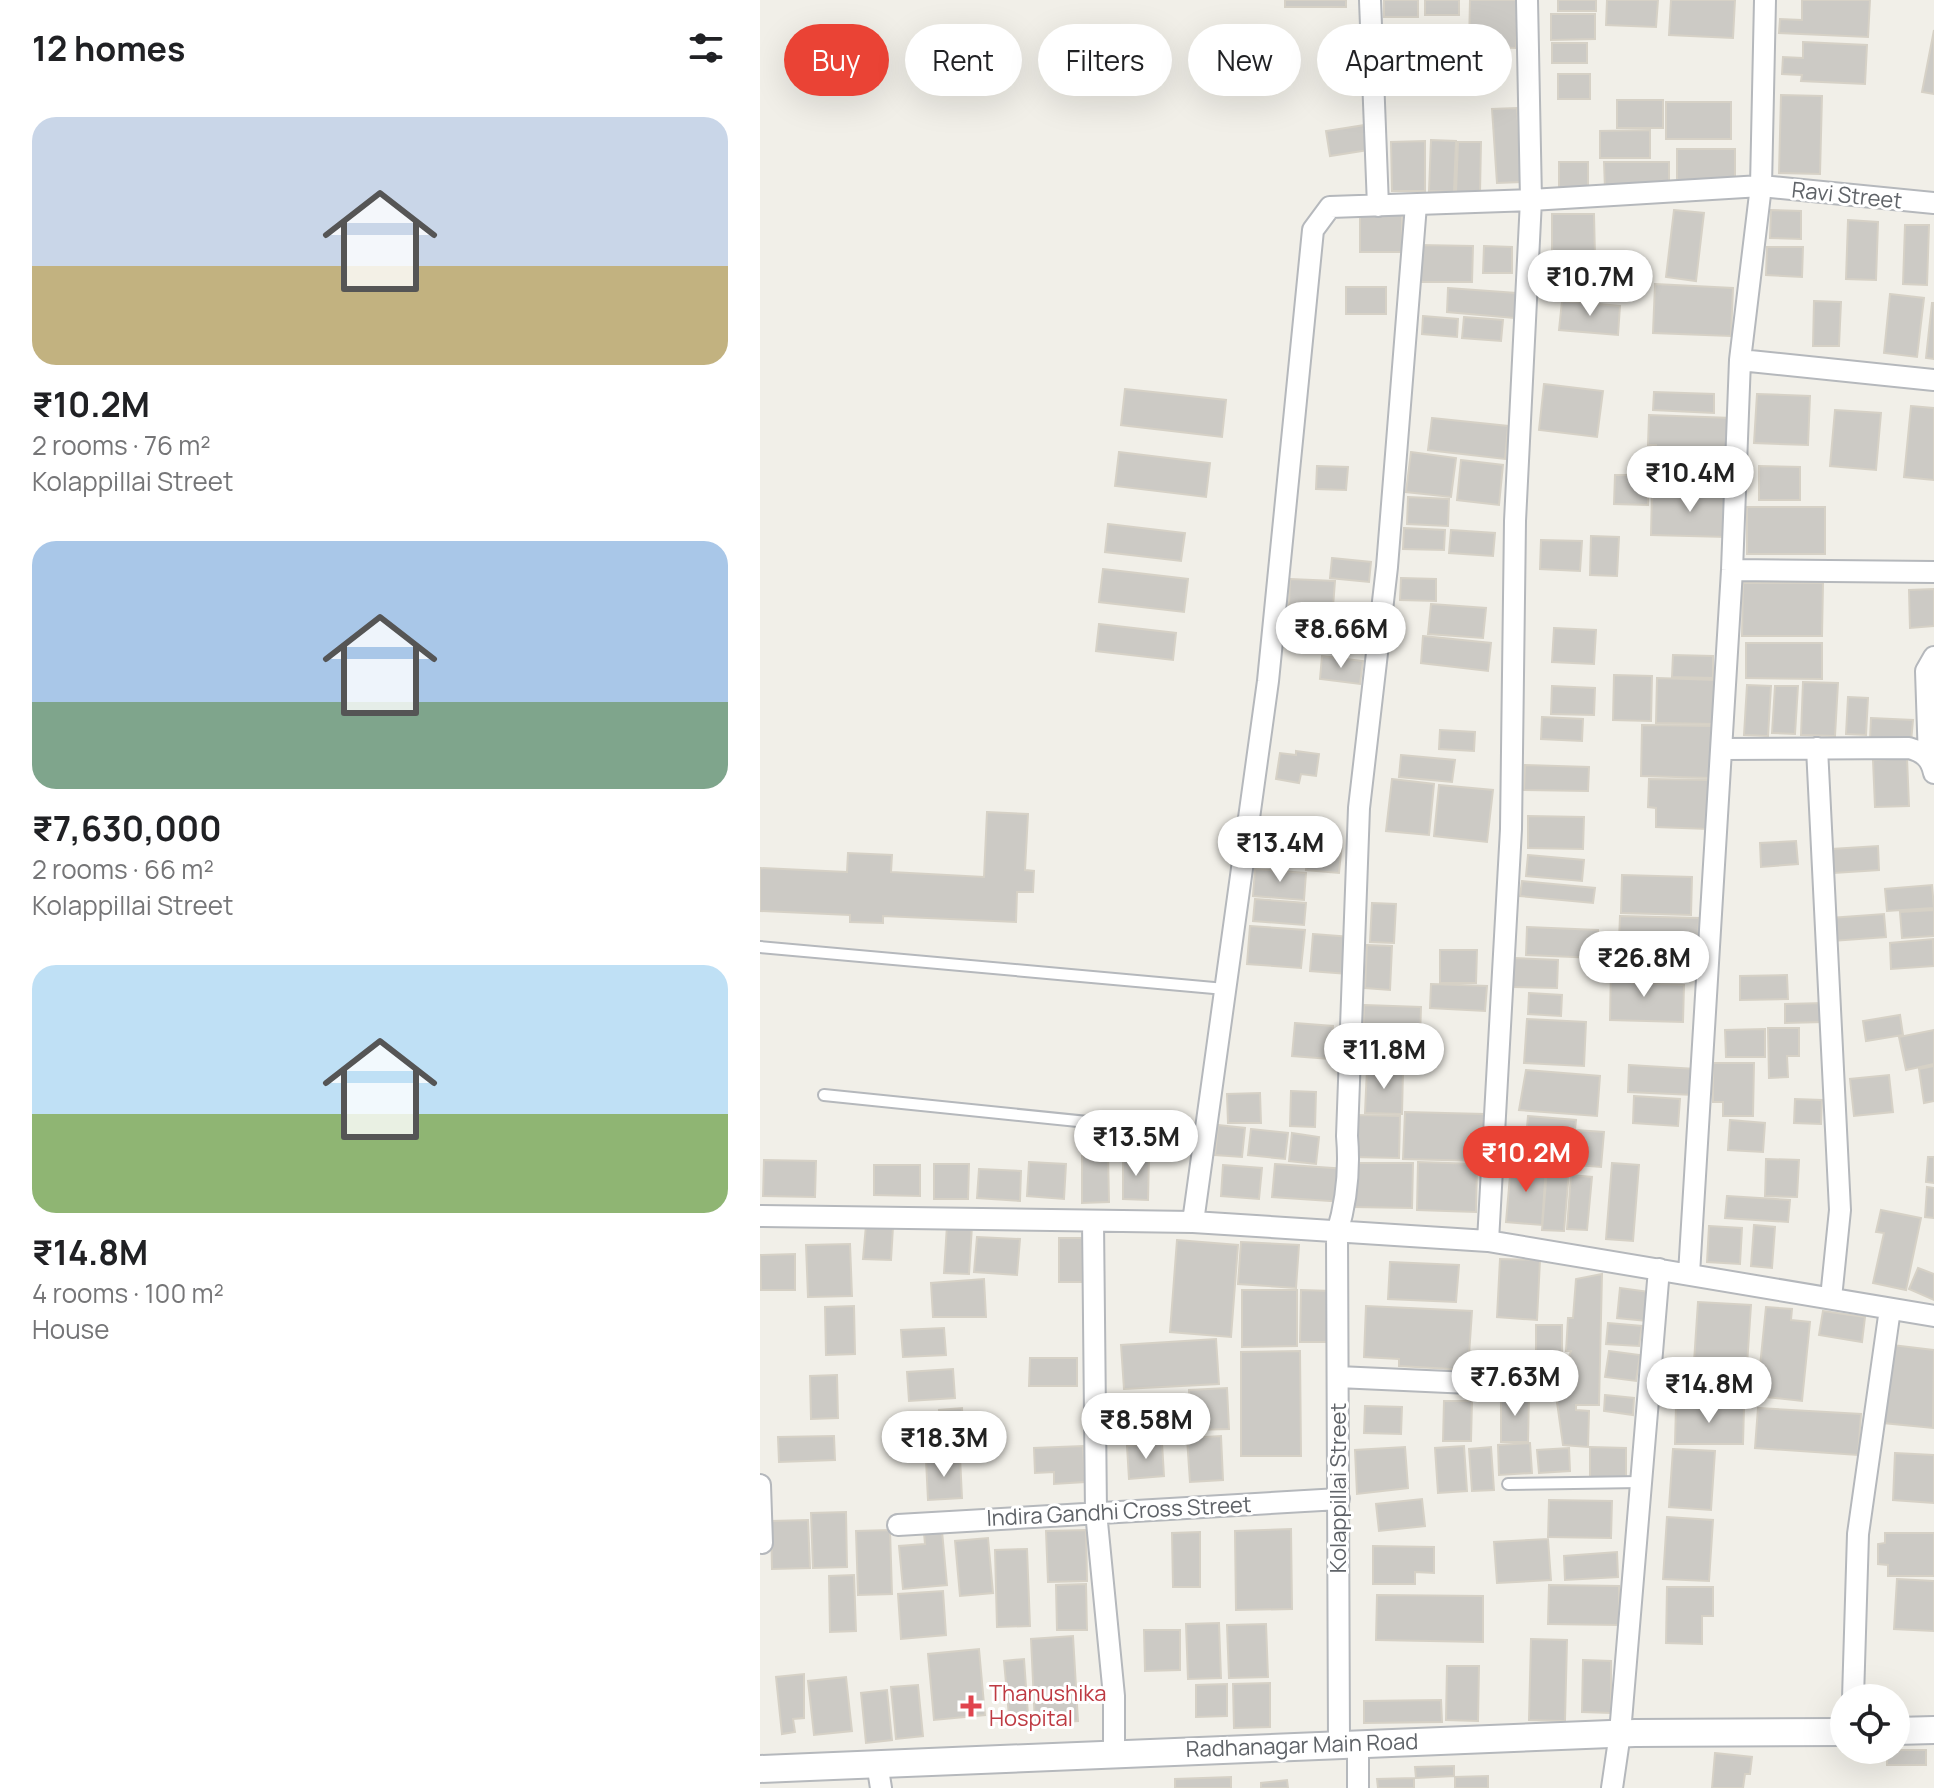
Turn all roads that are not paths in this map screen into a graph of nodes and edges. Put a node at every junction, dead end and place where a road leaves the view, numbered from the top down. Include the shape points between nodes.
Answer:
1 (1370, 0) edge
2 (1527, 0) edge
3 (1765, 0) edge
4 (1761, 186) junction
5 (1531, 200) junction
6 (1934, 203) edge
7 (1416, 205) junction
8 (1378, 206) junction
9 (1740, 360) junction
10 (1934, 380) edge
11 (1732, 570) junction
12 (1934, 572) edge
13 (1934, 657) edge
14 (1817, 748) junction
15 (1722, 749) junction
16 (1931, 766) edge
17 (760, 947) edge
18 (1225, 989) junction
19 (824, 1095) dead end
20 (1205, 1134) junction
21 (760, 1216) edge
22 (1093, 1221) junction
23 (1193, 1222) junction
24 (1337, 1233) junction
25 (1488, 1241) junction
26 (1659, 1269) junction
27 (1689, 1274) junction
28 (1831, 1298) junction
29 (1890, 1309) junction
30 (1934, 1316) edge
31 (1338, 1377) junction
32 (1492, 1384) dead end
33 (1641, 1482) junction
34 (1508, 1484) dead end
35 (760, 1485) edge
36 (1339, 1499) junction
37 (1096, 1512) junction
38 (898, 1525) dead end
39 (762, 1543) dead end
40 (1853, 1684) edge
41 (1934, 1730) edge
42 (1910, 1731) edge
43 (1830, 1732) edge
44 (1620, 1733) junction
45 (1348, 1743) junction
46 (1114, 1753) junction
47 (760, 1769) edge
48 (879, 1776) edge
49 (1358, 1788) edge
50 (1612, 1788) edge

1 - 8 street
2 - 5 street
3 - 4 street
4 - 5 street, Ravi Street
4 - 6 street, Ravi Street
4 - 9 street
5 - 7 street, Ravi Street
5 - 25 street via 1515,521 1511,829
7 - 8 street, Ravi Street
7 - 24 street, Kolappillai Street via 1387,567 1359,808 1349,1166
8 - 18 street, Ravi Street via 1330,207 1313,230 1268,681
9 - 10 street
9 - 11 street
11 - 12 street
11 - 15 street
13 - 16 street via 1926,671
14 - 15 street
14 - 16 street via 1909,748
14 - 28 street via 1840,1210
15 - 27 street
17 - 18 lane
18 - 20 street
19 - 20 lane
20 - 23 street
21 - 22 street
22 - 23 street
22 - 37 street
23 - 24 street
24 - 25 street
24 - 31 street, Kolappillai Street
25 - 26 street
26 - 27 street
26 - 33 street
27 - 28 street
28 - 29 street
29 - 30 street
29 - 40 street via 1858,1534
31 - 32 street
31 - 36 street, Kolappillai Street
33 - 34 lane
33 - 44 street
35 - 39 street
36 - 37 street, Indira Gandhi Cross Street
36 - 45 street, Kolappillai Street
37 - 38 street, Indira Gandhi Cross Street
37 - 46 street via 1114,1696
41 - 42 street
43 - 44 street, Radhanagar Main Road
44 - 45 street, Radhanagar Main Road
44 - 50 street
45 - 46 street, Radhanagar Main Road
45 - 49 street, Kolappillai Street
46 - 48 street, Radhanagar Main Road
47 - 48 street, Radhanagar Main Road

